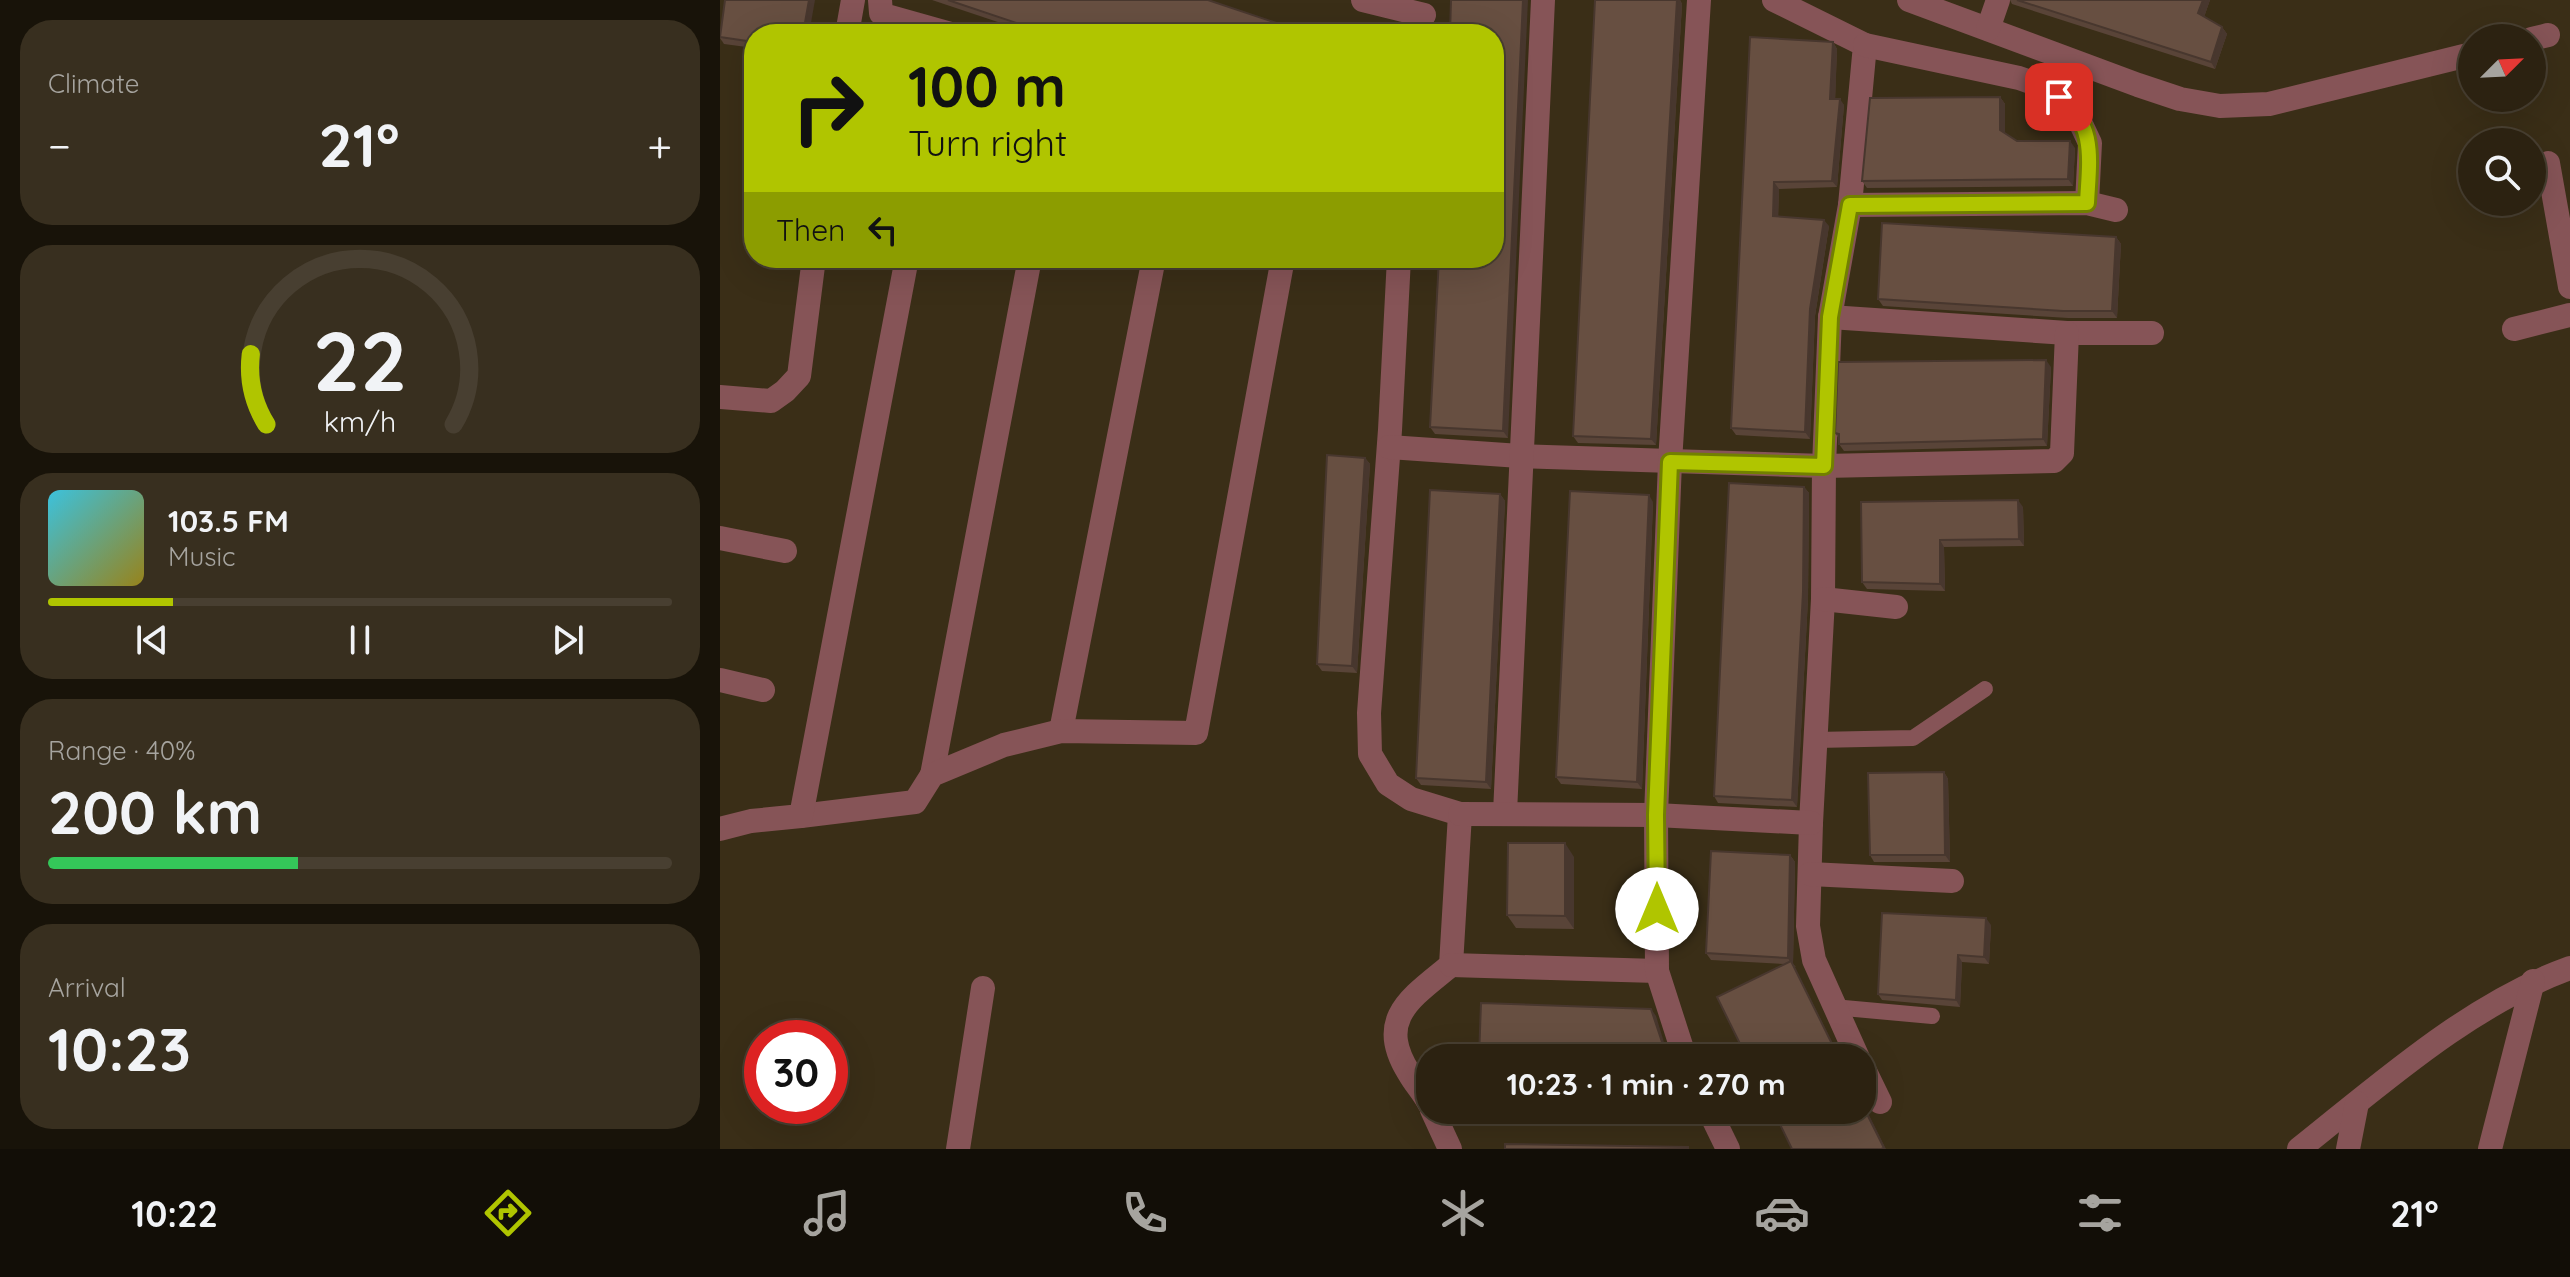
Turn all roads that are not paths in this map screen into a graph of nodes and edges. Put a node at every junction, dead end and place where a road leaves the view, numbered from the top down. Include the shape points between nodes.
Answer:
1 (853, 0) edge
2 (880, 0) edge
3 (1363, 0) edge
4 (1543, 0) edge
5 (1699, 0) edge
6 (1774, 0) edge
7 (1909, 0) edge
8 (1998, 0) edge
9 (1424, 16) edge
10 (849, 24) edge
11 (915, 24) edge
12 (1988, 29) junction
13 (1865, 45) junction
14 (2458, 57) edge
15 (2548, 163) dead end
16 (2087, 203) junction
17 (1850, 205) junction
18 (2116, 210) dead end
19 (813, 268) edge
20 (905, 268) edge
21 (1028, 268) edge
22 (1152, 268) edge
23 (1281, 268) edge
24 (1398, 268) edge
25 (2570, 287) edge
26 (2570, 315) edge
27 (1830, 317) junction
28 (2514, 329) dead end
29 (2067, 333) junction
30 (2152, 333) dead end
31 (720, 397) edge
32 (1389, 447) junction
33 (1520, 456) junction
34 (1670, 462) junction
35 (1824, 466) junction
36 (720, 538) edge
37 (785, 551) dead end
38 (1823, 599) junction
39 (1896, 607) dead end
40 (720, 680) edge
41 (1985, 689) dead end
42 (763, 690) dead end
43 (1061, 731) junction
44 (1816, 740) junction
45 (932, 775) junction
46 (1505, 813) junction
47 (1460, 814) junction
48 (1656, 815) junction
49 (801, 816) junction
50 (1811, 823) junction
51 (720, 829) edge
52 (1810, 874) junction
53 (1952, 881) dead end
54 (1451, 965) junction
55 (2570, 968) edge
56 (1657, 971) junction
57 (2533, 981) junction
58 (983, 988) dead end
59 (1833, 1007) junction
60 (1932, 1016) dead end
61 (1680, 1044) edge
62 (1851, 1044) edge
63 (1416, 1084) edge
64 (1876, 1094) edge
65 (1880, 1102) dead end
66 (2357, 1103) junction
67 (1439, 1124) edge
68 (1716, 1124) edge
69 (958, 1149) edge
70 (1450, 1149) edge
71 (1728, 1149) edge
72 (2299, 1149) edge
73 (2348, 1149) edge
74 (2490, 1149) edge

1 - 10 street
2 - 11 street via 881,13
3 - 9 street
4 - 33 street
5 - 34 street
6 - 13 street
7 - 12 street
8 - 12 street
12 - 14 street via 2152,90 2220,106 2269,104
13 - 16 street via 2019,78 2064,100 2073,107 2090,143
13 - 17 street
15 - 25 street
16 - 17 street
16 - 18 street
17 - 27 street
19 - 31 street via 799,376 771,401
20 - 49 street
21 - 45 street
22 - 43 street
23 - 43 street via 1196,733
24 - 32 street
26 - 28 street
27 - 29 street
27 - 35 street
29 - 30 street
29 - 35 street via 2062,453 2054,461
32 - 33 street
32 - 47 street via 1370,754 1388,784 1411,799
33 - 34 street
33 - 46 street
34 - 35 street
34 - 48 street
35 - 38 street
36 - 37 street
38 - 39 street
38 - 44 street
40 - 42 street
41 - 44 lane via 1913,738
43 - 45 street via 1004,745
44 - 50 street
45 - 49 street via 915,802
46 - 47 street
46 - 48 street
47 - 54 street
48 - 50 street
48 - 56 street
49 - 51 street
50 - 52 street
52 - 53 street
52 - 59 street via 1808,926 1814,960
54 - 56 street
54 - 63 street via 1398,1015 1394,1043
55 - 57 street
56 - 61 street
57 - 66 street via 2469,1018
57 - 74 street
58 - 69 street
59 - 60 lane
59 - 62 street
64 - 65 street
66 - 72 street
66 - 73 street
67 - 70 street
68 - 71 street

